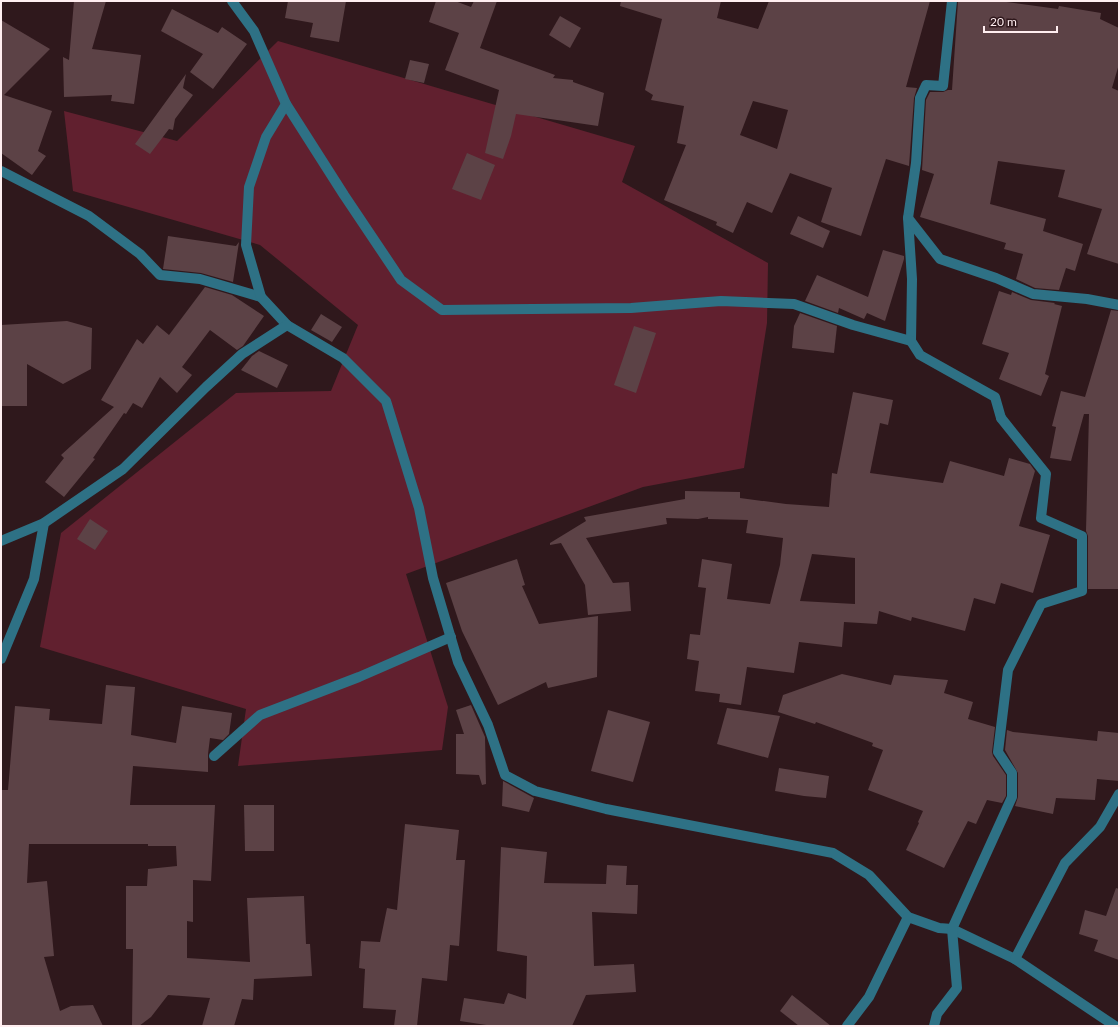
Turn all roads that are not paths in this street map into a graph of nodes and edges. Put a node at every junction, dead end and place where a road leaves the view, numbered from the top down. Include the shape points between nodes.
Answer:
1 (232, 1) edge
2 (952, 1) edge
3 (286, 104) junction
4 (1, 171) edge
5 (908, 218) junction
6 (261, 297) junction
7 (1119, 305) edge
8 (287, 325) junction
9 (911, 341) junction
10 (44, 523) junction
11 (1, 541) edge
12 (451, 637) junction
13 (1, 659) edge
14 (214, 756) dead end
15 (1119, 794) edge
16 (908, 917) junction
17 (952, 930) junction
18 (1015, 959) junction
19 (847, 1026) edge
20 (934, 1026) edge
21 (1115, 1026) edge

1 - 3 street via 254,31
2 - 5 street via 943,86 926,85 920,98 916,163
3 - 6 street via 266,137 249,187 246,245
3 - 9 street via 401,280 442,310 631,308 721,300 794,304 853,325
4 - 6 street via 89,216 140,254 160,275 200,279
5 - 7 street via 940,259 1033,294
5 - 9 street via 912,279
6 - 8 street
8 - 10 street via 242,354 123,469
8 - 12 street via 343,358 386,401 419,508 433,578
9 - 17 street via 920,354 995,397 1001,418 1046,474 1041,518 1082,536 1082,591 1041,604 1008,670 998,752 1012,773 1012,797
10 - 11 street
10 - 13 street via 34,579
12 - 14 street via 359,677 260,715
12 - 16 street via 458,662 488,725 505,774 535,791 606,809 833,853 869,875
15 - 18 street via 1100,827 1065,863
16 - 17 street
16 - 19 street via 869,997
17 - 18 street
17 - 20 street via 957,988 937,1014
18 - 21 street

